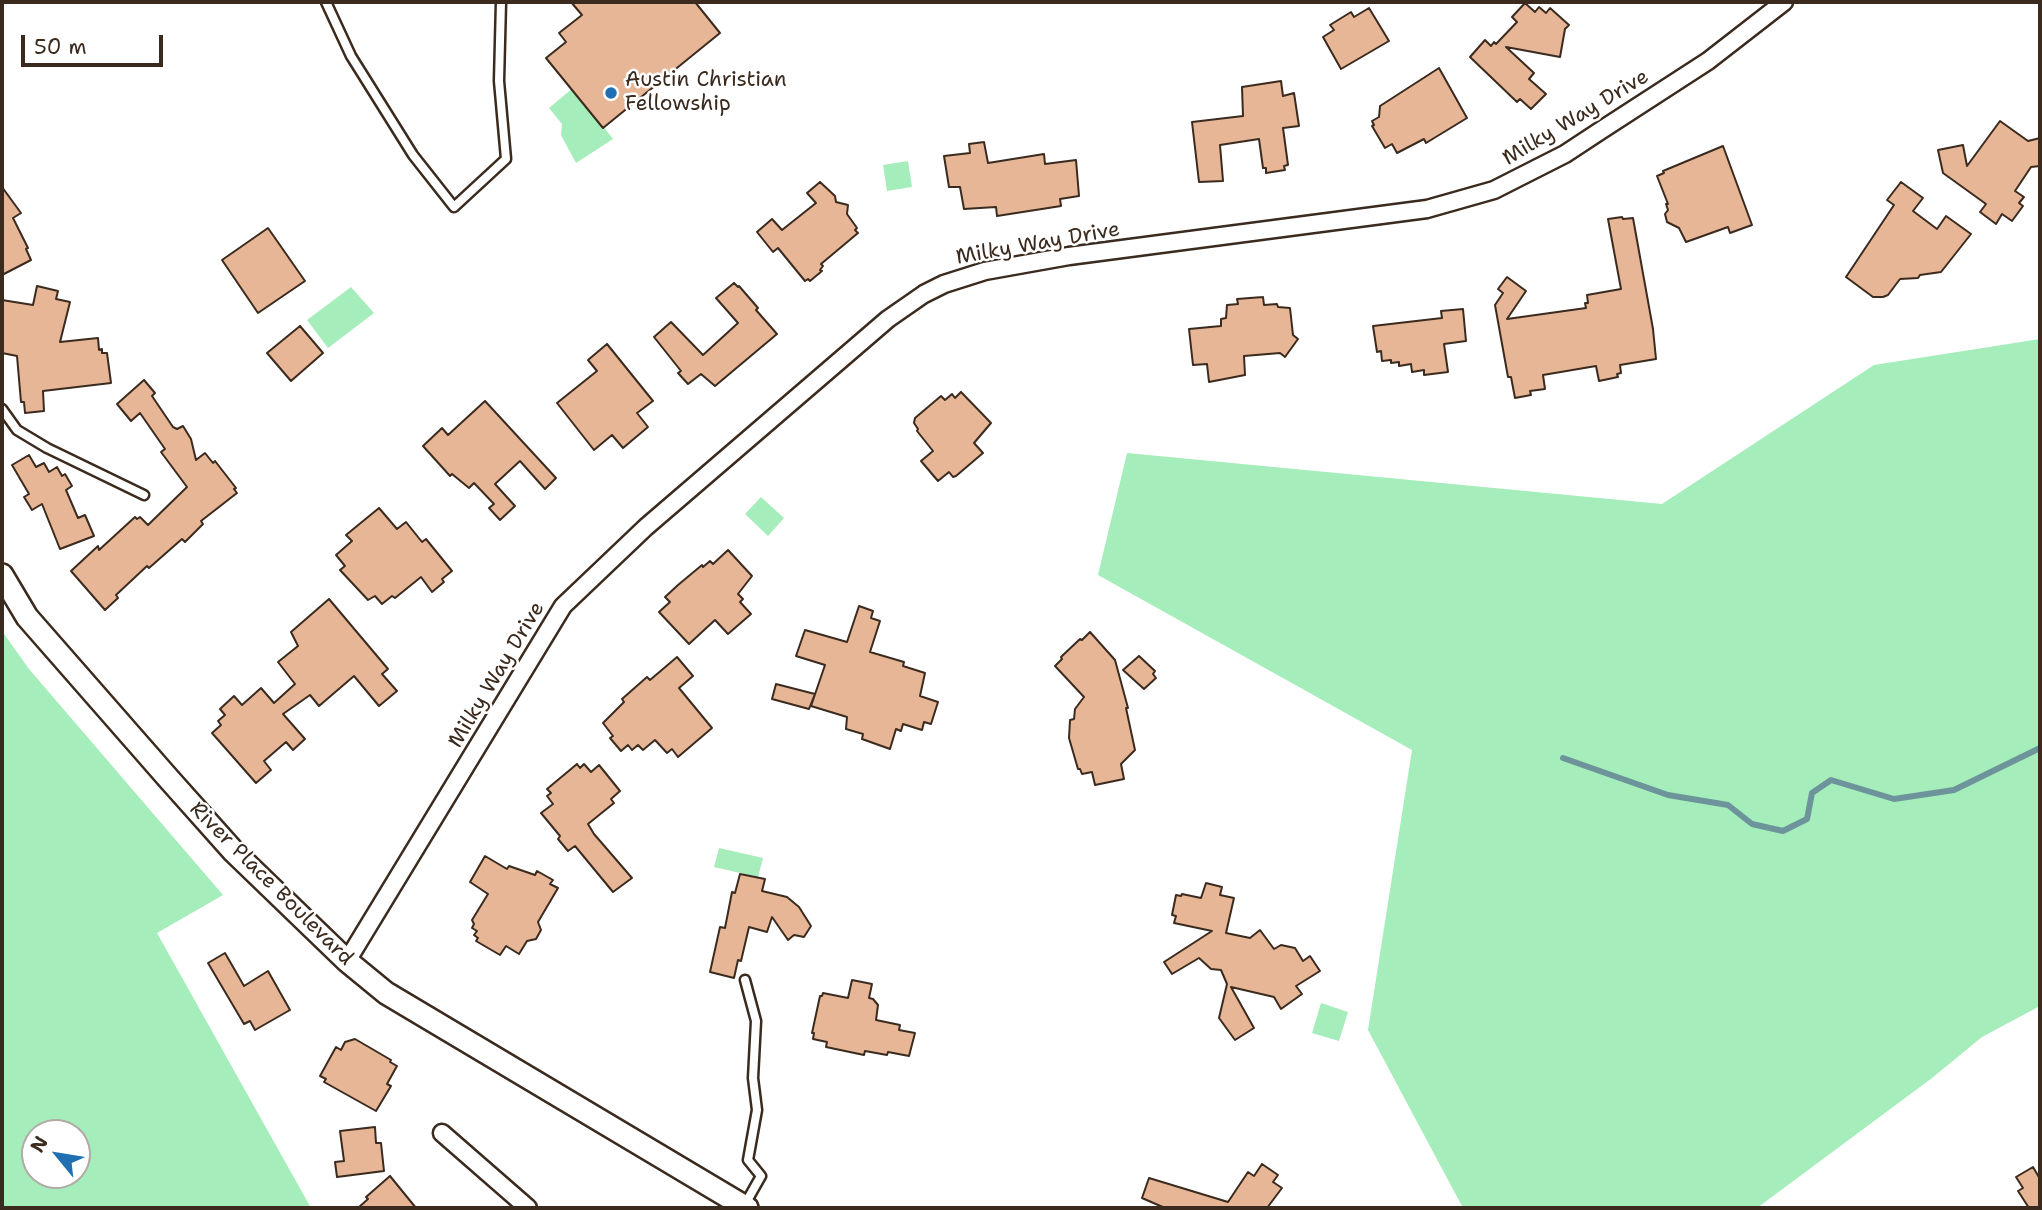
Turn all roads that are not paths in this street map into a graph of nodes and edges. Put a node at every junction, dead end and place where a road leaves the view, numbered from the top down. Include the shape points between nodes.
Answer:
1 (326, 2) edge
2 (501, 2) edge
3 (1784, 2) edge
4 (2, 409) edge
5 (144, 495) dead end
6 (2, 575) edge
7 (346, 961) junction
8 (745, 981) dead end
9 (442, 1133) dead end
10 (746, 1207) edge
11 (528, 1208) edge

1 - 2 lane via 351,56 412,155 454,207 506,159 499,81
3 - 7 street, Milky Way Drive via 1707,61 1615,122 1494,190 1427,209 985,271 924,294 888,319 656,518 563,606
4 - 5 lane via 17,430
6 - 7 street, River Place Boulevard via 27,617 168,778 234,852
7 - 10 street, River Place Boulevard via 386,993
8 - 10 lane via 756,1021 752,1078 757,1110 748,1160 761,1175
9 - 11 street

